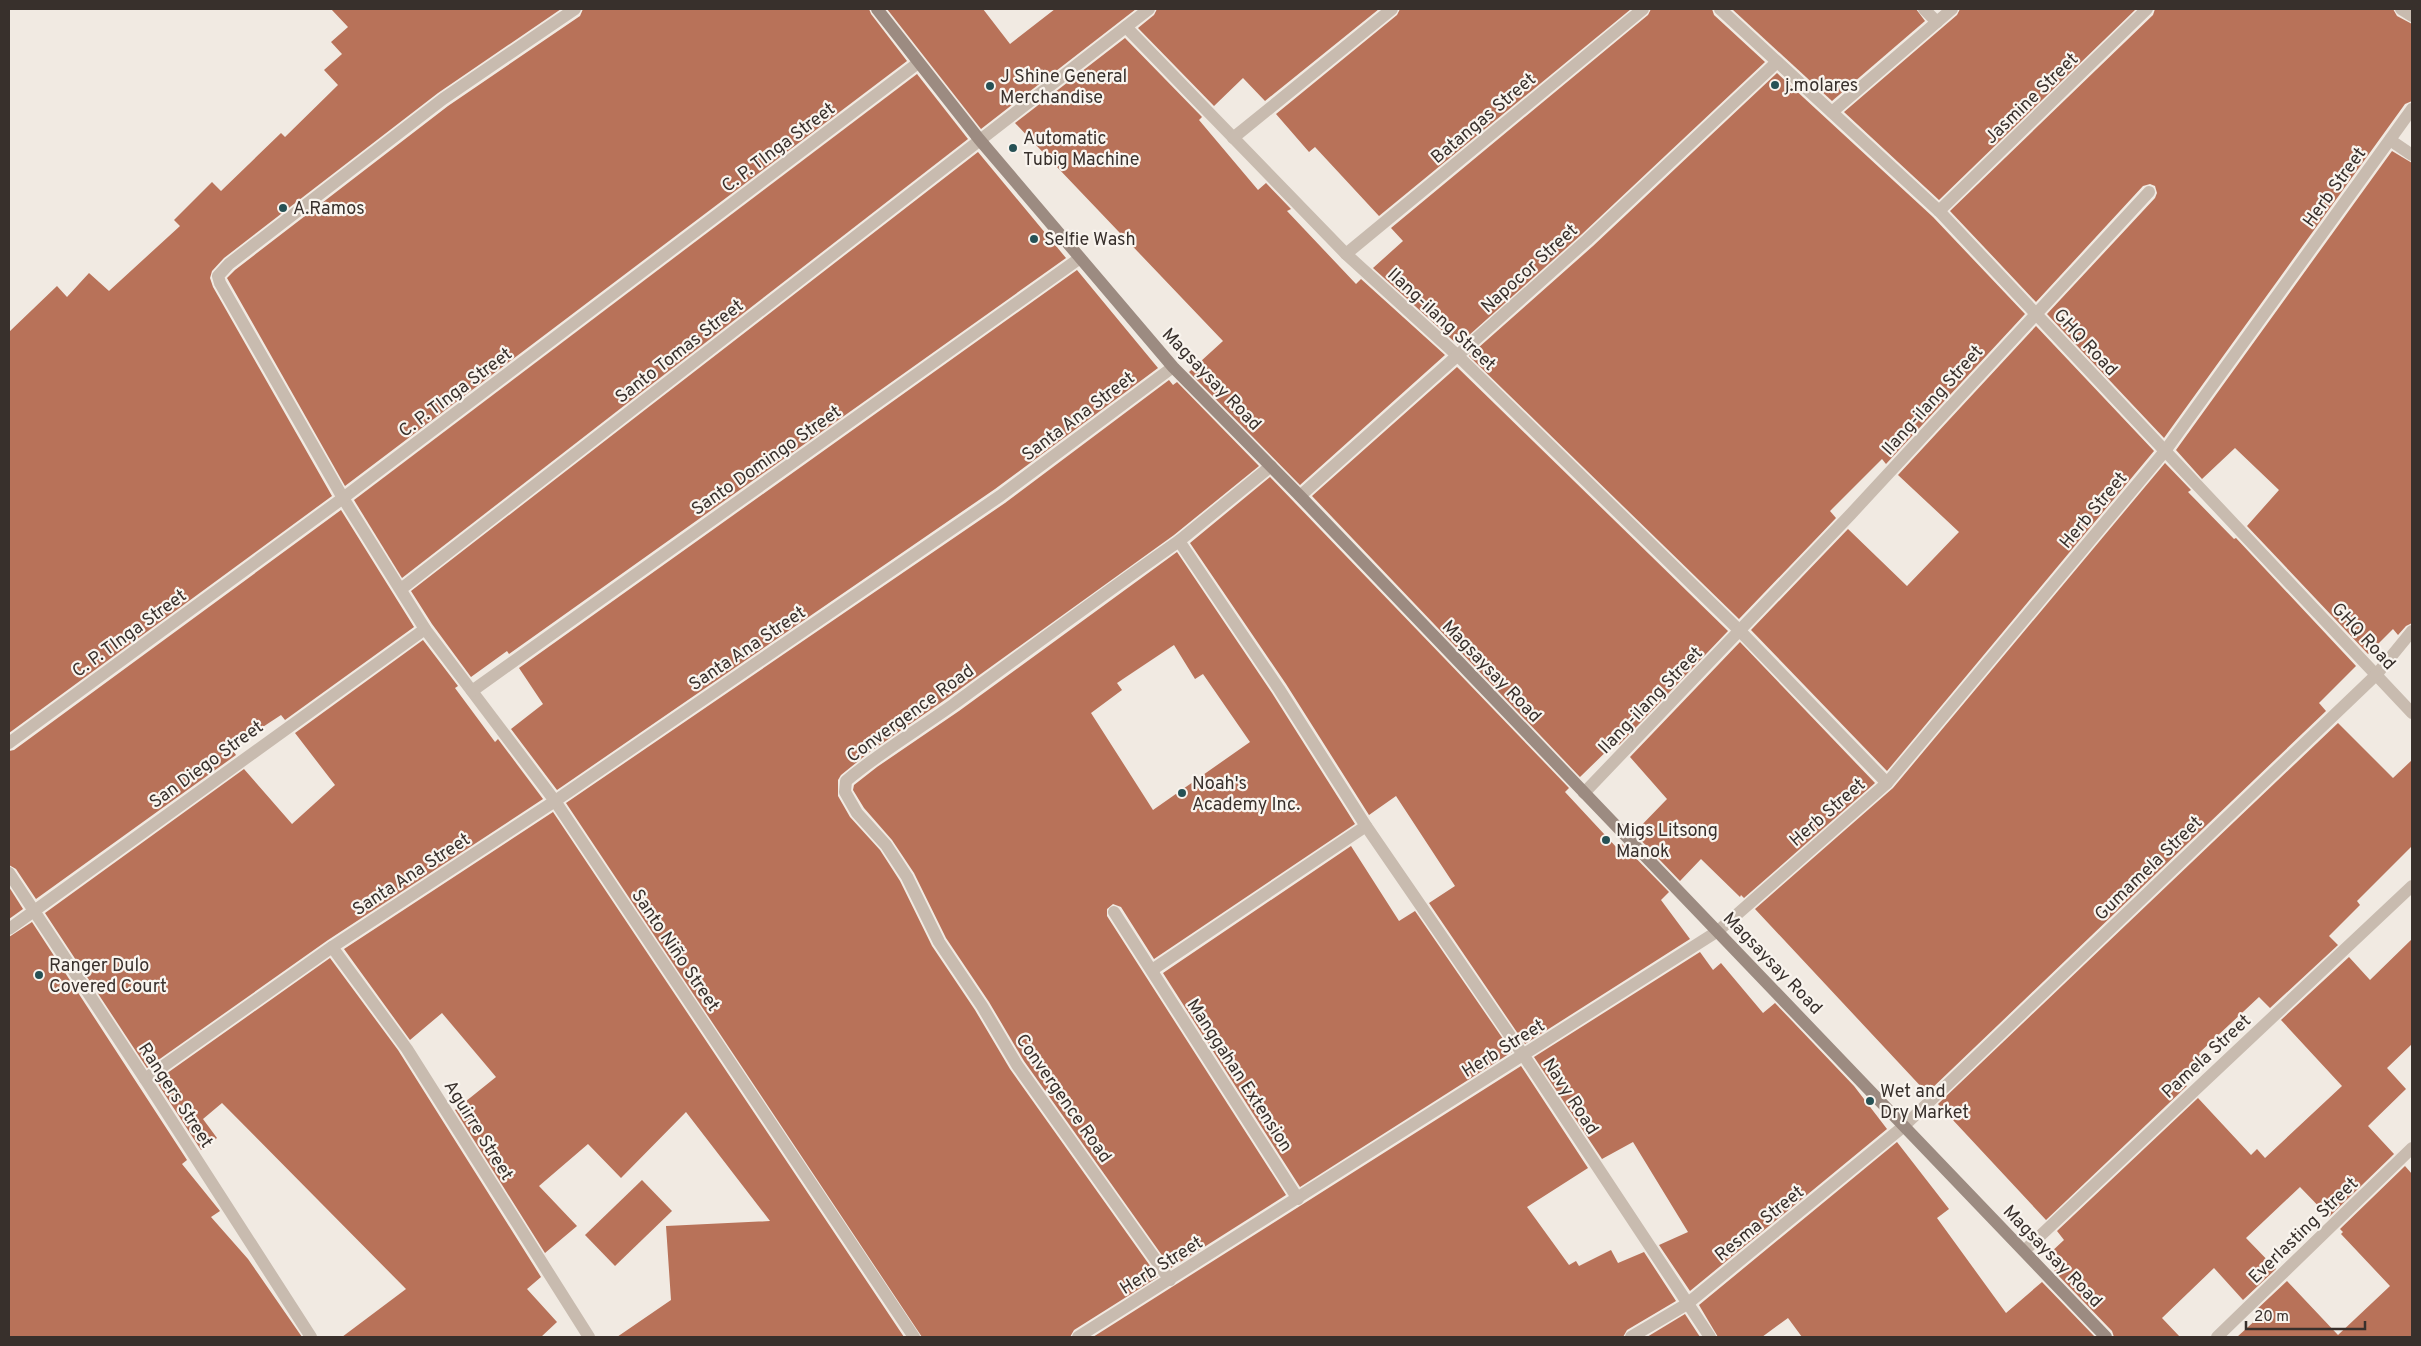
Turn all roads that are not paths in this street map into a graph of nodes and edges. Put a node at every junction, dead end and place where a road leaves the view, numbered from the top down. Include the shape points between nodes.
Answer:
1 (575, 9) edge
2 (876, 9) edge
3 (1149, 9) edge
4 (1392, 9) edge
5 (1643, 9) edge
6 (1720, 9) edge
7 (1924, 9) edge
8 (1952, 9) edge
9 (2147, 9) edge
10 (2401, 9) edge
11 (2412, 16) edge
12 (1938, 22) junction
13 (1126, 26) junction
14 (1778, 62) junction
15 (918, 64) junction
16 (2412, 109) edge
17 (1832, 112) junction
18 (1233, 138) junction
19 (979, 139) junction
20 (2390, 140) junction
21 (2412, 155) edge
22 (2149, 192) dead end
23 (1939, 212) junction
24 (1346, 254) junction
25 (1080, 258) junction
26 (2034, 313) junction
27 (1458, 356) junction
28 (1173, 367) junction
29 (2165, 451) junction
30 (1270, 466) junction
31 (1300, 496) junction
32 (343, 498) junction
33 (1179, 541) junction
34 (401, 589) junction
35 (425, 629) junction
36 (1740, 631) junction
37 (2412, 631) edge
38 (2376, 674) junction
39 (472, 691) junction
40 (2412, 713) edge
41 (9, 743) edge
42 (1887, 783) junction
43 (1584, 793) junction
44 (555, 801) junction
45 (1366, 826) junction
46 (9, 873) edge
47 (2412, 886) edge
48 (33, 910) junction
49 (1114, 912) dead end
50 (9, 928) edge
51 (1718, 931) junction
52 (332, 947) junction
53 (1152, 970) junction
54 (1524, 1056) junction
55 (145, 1079) junction
56 (1904, 1126) junction
57 (2412, 1148) edge
58 (1298, 1199) junction
59 (2024, 1251) junction
60 (1170, 1280) junction
61 (1687, 1304) junction
62 (311, 1337) edge
63 (589, 1337) edge
64 (914, 1337) edge
65 (1078, 1337) edge
66 (1631, 1337) edge
67 (1710, 1337) edge
68 (2106, 1337) edge
69 (2217, 1337) edge

1 - 32 street, Santo Niño Street via 442,99 229,264 218,276 223,290
2 - 15 street, Magsaysay Road
3 - 13 street, Santo Tomas Street
4 - 18 street
5 - 24 street, Batangas Street
6 - 14 street, GHQ Road
7 - 12 street
8 - 12 street
9 - 23 street, Jasmine Street
10 - 11 street
12 - 17 street
13 - 18 street, Ilang-ilang Street
13 - 19 street, Santo Tomas Street
14 - 17 street, GHQ Road
14 - 27 street, Napocor Street
15 - 19 street, Magsaysay Road
15 - 32 street, C. P. TInga Street
16 - 20 street, Herb Street
17 - 23 street, GHQ Road
18 - 24 street, Ilang-ilang Street
19 - 25 street, Magsaysay Road
19 - 34 street, Santo Tomas Street
20 - 21 street
20 - 29 street, Herb Street
22 - 26 street, Ilang-ilang Street
23 - 26 street, GHQ Road
24 - 27 street, Ilang-ilang Street
25 - 28 street, Magsaysay Road
25 - 39 street, Santo Domingo Street
26 - 29 street, GHQ Road
26 - 36 street, Ilang-ilang Street
27 - 31 street, Napocor Street
27 - 36 street, Ilang-ilang Street
28 - 30 street, Magsaysay Road
28 - 44 street, Santa Ana Street via 1000,496
29 - 38 street, GHQ Road
29 - 42 street, Herb Street
30 - 31 street, Magsaysay Road
30 - 33 street, Convergence Road
31 - 43 street, Magsaysay Road
32 - 34 street, Santo Niño Street
32 - 41 street, C. P. TInga Street
33 - 45 street
33 - 60 street, Convergence Road via 861,769 846,782 845,792 857,813 886,845 908,877 939,942 1017,1065
34 - 35 street, Santo Niño Street
35 - 39 street, Santo Niño Street
35 - 48 street, San Diego Street
36 - 42 street, Ilang-ilang Street
36 - 43 street, Ilang-ilang Street
37 - 38 street, Gumamela Street
38 - 40 street, GHQ Road
38 - 56 street, Gumamela Street
39 - 44 street, Santo Niño Street
42 - 51 street, Herb Street
43 - 51 street, Magsaysay Road
44 - 52 street, Santa Ana Street
44 - 64 street, Santo Niño Street
45 - 53 street
45 - 54 street, Navy Road
46 - 48 street, Rangers Street
47 - 59 street, Pamela Street
48 - 50 street, San Diego Street
48 - 55 street, Rangers Street
49 - 53 street, Manggahan Extension
51 - 54 street, Herb Street
51 - 56 street, Magsaysay Road
52 - 55 street, Santa Ana Street
52 - 63 street, Aguirre Street via 407,1049
53 - 58 street, Manggahan Extension
54 - 58 street, Herb Street
54 - 61 street, Navy Road
55 - 62 street, Rangers Street
56 - 59 street, Magsaysay Road
56 - 61 street, Resma Street
57 - 69 street, Everlasting Street
58 - 60 street, Herb Street
59 - 68 street, Magsaysay Road
60 - 65 street, Herb Street
61 - 66 street, Resma Street
61 - 67 street, Navy Road

